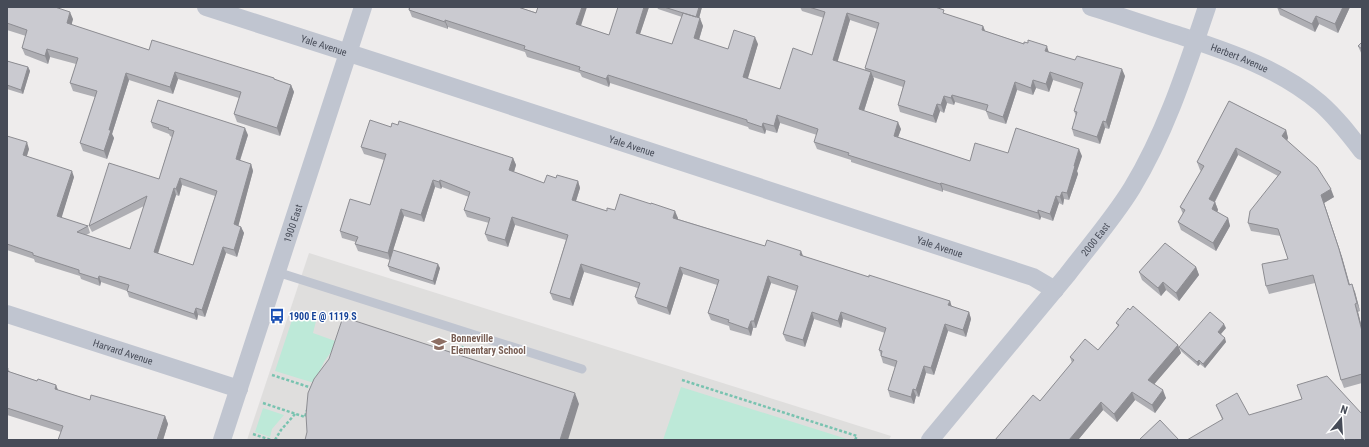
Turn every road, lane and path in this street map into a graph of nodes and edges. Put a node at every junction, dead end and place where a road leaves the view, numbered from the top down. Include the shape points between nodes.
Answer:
1 (206, 7) edge
2 (363, 7) edge
3 (1092, 7) edge
4 (1206, 7) edge
5 (1195, 41) junction
6 (348, 53) junction
7 (1362, 151) edge
8 (277, 272) junction
9 (1055, 290) junction
10 (7, 314) edge
11 (582, 370) dead end
12 (272, 375) dead end
13 (682, 380) dead end
14 (239, 389) junction
15 (312, 394) edge
16 (263, 404) dead end
17 (307, 409) edge
18 (295, 414) junction
19 (253, 434) dead end
20 (222, 440) edge
21 (271, 440) edge
22 (275, 440) edge
23 (855, 440) edge
24 (930, 440) edge

1 - 6 street, Yale Avenue
2 - 6 street, 1900 East
3 - 5 street, Herbert Avenue
4 - 5 street, 2000 East
5 - 7 street, Herbert Avenue via 1264,66 1293,83 1325,108 1344,127
5 - 9 street, 2000 East via 1162,131 1132,187 1116,213
6 - 8 street, 1900 East
6 - 9 street, Yale Avenue via 1033,277
8 - 11 lane
8 - 14 street, 1900 East
9 - 24 street, 2000 East
10 - 14 street, Harvard Avenue
12 - 15 path via 314,389
13 - 23 path via 856,436
14 - 20 street, 1900 East
16 - 18 path
17 - 18 path via 305,417
18 - 22 path
19 - 21 path

